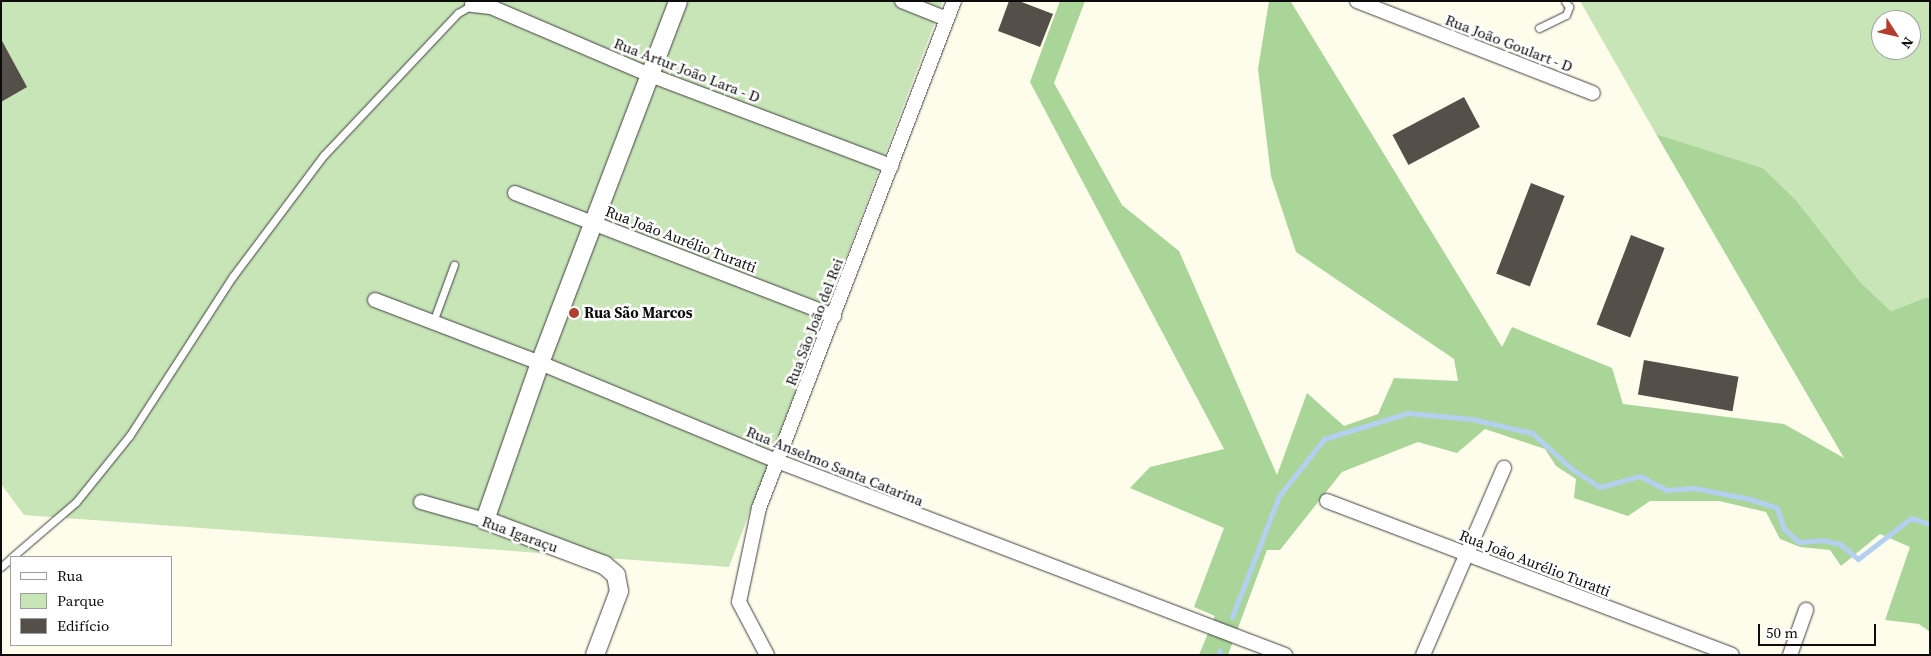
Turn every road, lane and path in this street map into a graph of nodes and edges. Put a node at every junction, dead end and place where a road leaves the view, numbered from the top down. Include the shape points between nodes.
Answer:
1 (678, 1) edge
2 (902, 1) edge
3 (954, 1) edge
4 (1357, 1) edge
5 (1565, 1) edge
6 (472, 5) joint
7 (947, 18) junction
8 (1539, 28) dead end
9 (650, 75) junction
10 (1593, 93) dead end
11 (891, 166) junction
12 (515, 193) dead end
13 (594, 224) junction
14 (454, 265) dead end
15 (376, 300) dead end
16 (834, 316) junction
17 (433, 322) junction
18 (540, 363) junction
19 (777, 461) junction
20 (1504, 468) dead end
21 (1327, 501) dead end
22 (421, 502) dead end
23 (485, 520) junction
24 (1465, 554) junction
25 (14, 556) edge
26 (1806, 610) dead end
27 (594, 655) edge
28 (767, 655) edge
29 (1285, 655) edge
30 (1423, 655) edge
31 (1732, 655) edge
32 (1790, 655) edge

1 - 9 street
2 - 7 street
3 - 7 street, Rua São João del Rei
4 - 10 street, Rua João Goulart - D
5 - 8 lane via 1568,7 1566,15
6 - 9 street, Rua Artur João Lara - D via 491,7
6 - 25 lane via 458,14 324,156 232,276 130,436 76,502
7 - 11 street, Rua São João del Rei
9 - 11 street, Rua Artur João Lara - D
9 - 13 street
11 - 16 street, Rua São João del Rei
12 - 13 street, Rua João Aurélio Turatti
13 - 16 street, Rua João Aurélio Turatti
13 - 18 street
14 - 17 lane
15 - 17 street, Rua Anselmo Santa Catarina
16 - 19 street, Rua São João del Rei
17 - 18 street, Rua Anselmo Santa Catarina
18 - 19 street, Rua Anselmo Santa Catarina
18 - 23 street
19 - 28 street, Rua São João del Rei via 760,508 739,602
19 - 29 street, Rua Anselmo Santa Catarina
20 - 24 street
21 - 24 street, Rua João Aurélio Turatti
22 - 23 street, Rua Igaraçu
23 - 27 street, Rua Igaraçu via 604,565 616,576 619,591
24 - 30 street
24 - 31 street, Rua João Aurélio Turatti
26 - 32 street

